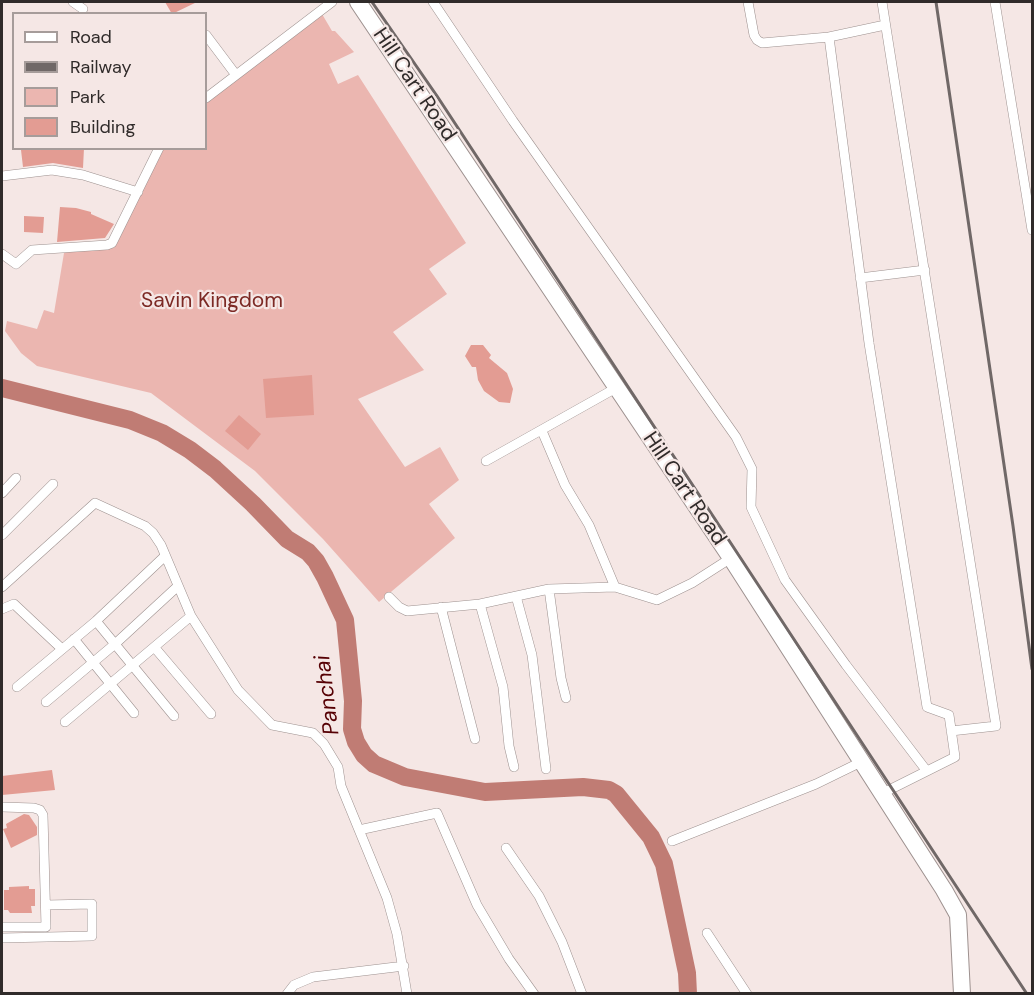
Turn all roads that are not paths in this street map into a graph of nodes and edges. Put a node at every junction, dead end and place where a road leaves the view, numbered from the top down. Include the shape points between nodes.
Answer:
1 (73, 2) edge
2 (332, 2) edge
3 (358, 2) edge
4 (433, 2) edge
5 (748, 2) edge
6 (882, 2) edge
7 (995, 2) edge
8 (83, 9) dead end
9 (885, 25) junction
10 (207, 36) edge
11 (829, 37) junction
12 (236, 75) junction
13 (207, 97) edge
14 (158, 150) edge
15 (2, 176) edge
16 (138, 192) junction
17 (1032, 230) edge
18 (2, 254) edge
19 (925, 270) junction
20 (861, 278) junction
21 (616, 388) junction
22 (542, 431) junction
23 (486, 461) dead end
24 (16, 478) dead end
25 (53, 484) dead end
26 (2, 493) edge
27 (2, 535) edge
28 (165, 556) junction
29 (730, 558) junction
30 (2, 586) edge
31 (178, 586) junction
32 (615, 587) junction
33 (549, 589) junction
34 (516, 596) junction
35 (389, 597) dead end
36 (14, 604) junction
37 (480, 604) junction
38 (441, 607) junction
39 (2, 609) edge
40 (2, 614) edge
41 (191, 616) junction
42 (96, 621) junction
43 (74, 639) junction
44 (115, 644) junction
45 (155, 648) junction
46 (62, 649) junction
47 (93, 662) junction
48 (133, 666) junction
49 (111, 684) junction
50 (17, 687) dead end
51 (566, 698) dead end
52 (46, 702) dead end
53 (134, 713) dead end
54 (211, 714) dead end
55 (174, 716) dead end
56 (65, 722) dead end
57 (951, 731) junction
58 (475, 739) dead end
59 (861, 762) junction
60 (514, 767) dead end
61 (546, 770) dead end
62 (926, 770) junction
63 (881, 794) junction
64 (2, 807) edge
65 (359, 830) junction
66 (672, 841) dead end
67 (506, 848) dead end
68 (46, 905) junction
69 (2, 927) edge
70 (707, 933) dead end
71 (2, 938) edge
72 (404, 966) junction
73 (287, 993) edge
74 (407, 993) edge
75 (534, 993) edge
76 (582, 993) edge
77 (747, 993) edge
78 (962, 993) edge

1 - 8 street
2 - 12 street
3 - 21 highway, Hill Cart Road
4 - 62 street via 736,436 752,469 751,507 785,580
5 - 11 street via 754,35 762,43
6 - 9 street
7 - 17 street
9 - 11 street
9 - 19 street
10 - 12 street
11 - 20 street
12 - 13 street
14 - 16 street
15 - 16 street via 52,170
16 - 18 street via 110,244 32,250 16,264
19 - 20 street
19 - 57 street via 996,726
20 - 57 street via 927,707 949,715
21 - 22 street
21 - 29 highway, Hill Cart Road
22 - 23 street
22 - 32 street
24 - 26 street
25 - 27 street
28 - 30 street via 145,526 95,502
28 - 31 street
28 - 42 street
29 - 32 street via 657,600
29 - 59 highway, Hill Cart Road
31 - 41 street
31 - 44 street
32 - 33 street
33 - 34 street
33 - 51 street
34 - 37 street
34 - 61 street via 532,655
35 - 38 street via 407,611
36 - 39 street
36 - 40 street
36 - 46 street
37 - 38 street
37 - 60 street via 503,687
38 - 58 street
41 - 45 street
41 - 65 street via 238,690 272,725 313,733 324,744 338,767 341,786
42 - 43 street
42 - 44 street
43 - 46 street
43 - 47 street
44 - 47 street
44 - 48 street
45 - 48 street
45 - 54 street
46 - 50 street
47 - 49 street
47 - 52 street
48 - 49 street
48 - 55 street
49 - 53 street
49 - 56 street
57 - 62 street via 955,757
59 - 63 highway, Hill Cart Road
59 - 66 street
62 - 63 street
63 - 78 highway, Hill Cart Road via 958,915
64 - 68 street via 34,808 43,815
65 - 72 street via 387,898
65 - 75 street via 437,813 477,905
67 - 76 street via 539,896
68 - 69 street via 46,927
68 - 71 street via 92,904 92,936
70 - 77 street
72 - 73 street via 314,977 294,985
72 - 74 street

